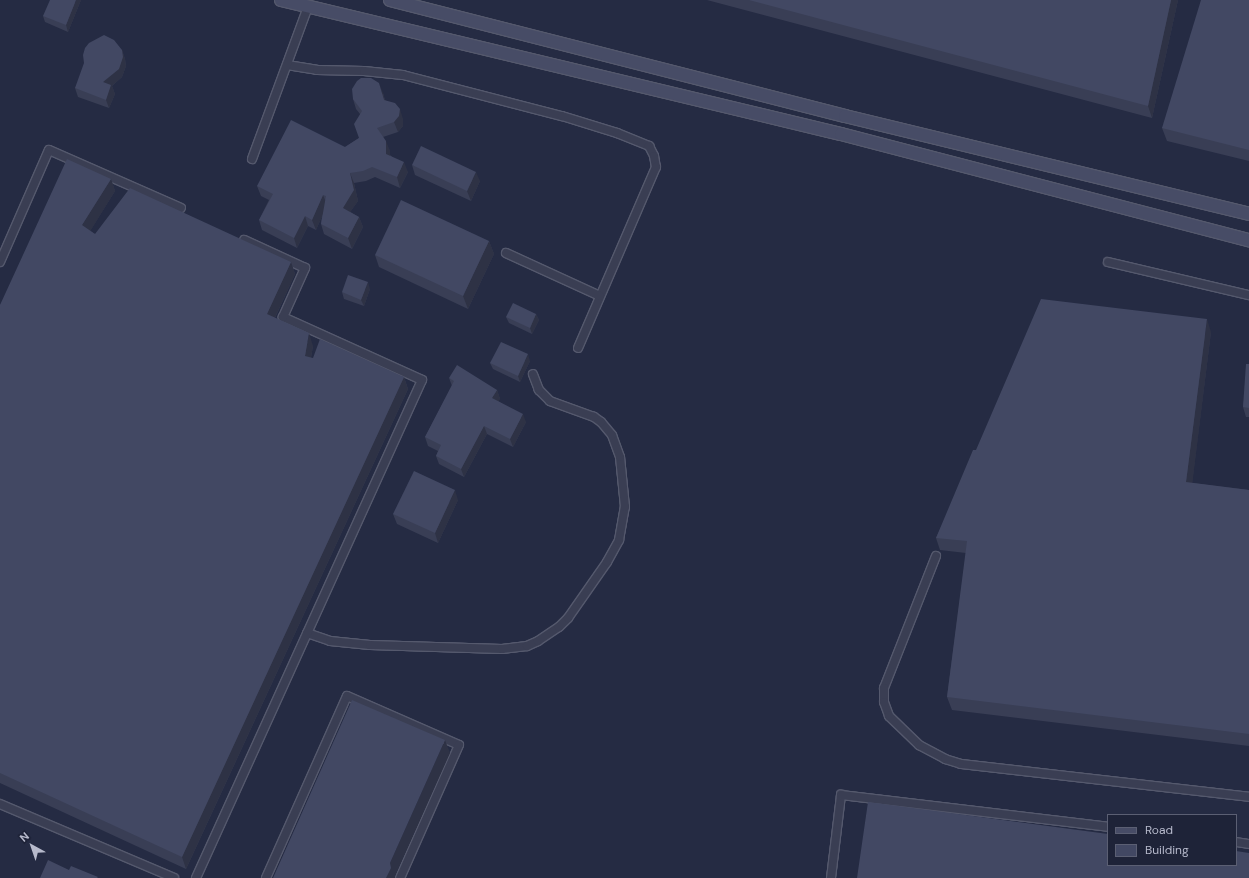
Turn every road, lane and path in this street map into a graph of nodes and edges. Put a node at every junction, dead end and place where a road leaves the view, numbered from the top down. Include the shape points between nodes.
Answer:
1 (281, 0) edge
2 (390, 0) edge
3 (309, 3) edge
4 (287, 65) junction
5 (845, 116) junction
6 (841, 134) junction
7 (252, 159) dead end
8 (181, 208) dead end
9 (1249, 214) edge
10 (244, 240) edge
11 (1249, 240) edge
12 (506, 253) dead end
13 (0, 262) edge
14 (1108, 262) dead end
15 (1249, 294) edge
16 (600, 296) junction
17 (578, 348) dead end
18 (533, 374) dead end
19 (936, 556) dead end
20 (307, 633) junction
21 (1249, 797) edge
22 (0, 804) edge
23 (1107, 827) edge
24 (1237, 842) edge
25 (1249, 844) edge
26 (174, 878) edge
27 (196, 878) edge
28 (266, 878) edge
29 (400, 878) edge
30 (831, 878) edge

1 - 3 street
2 - 5 street
3 - 4 lane
3 - 6 street
4 - 7 lane
4 - 16 lane via 318,70 403,75 562,116 649,146 656,168
5 - 6 street
5 - 9 street
6 - 11 street
8 - 13 lane via 50,150
10 - 20 lane via 305,268 283,317 422,380
12 - 16 lane
14 - 15 lane
16 - 17 lane
18 - 20 lane via 539,390 550,401 601,422 612,435 620,457 625,508 619,540 568,618 538,641 527,646 502,649 357,644 330,641
19 - 21 lane via 884,688 884,702 889,716 919,745 945,759 961,764
20 - 27 lane
22 - 26 lane
23 - 30 lane via 842,795
24 - 25 lane
28 - 29 lane via 347,696 459,745

